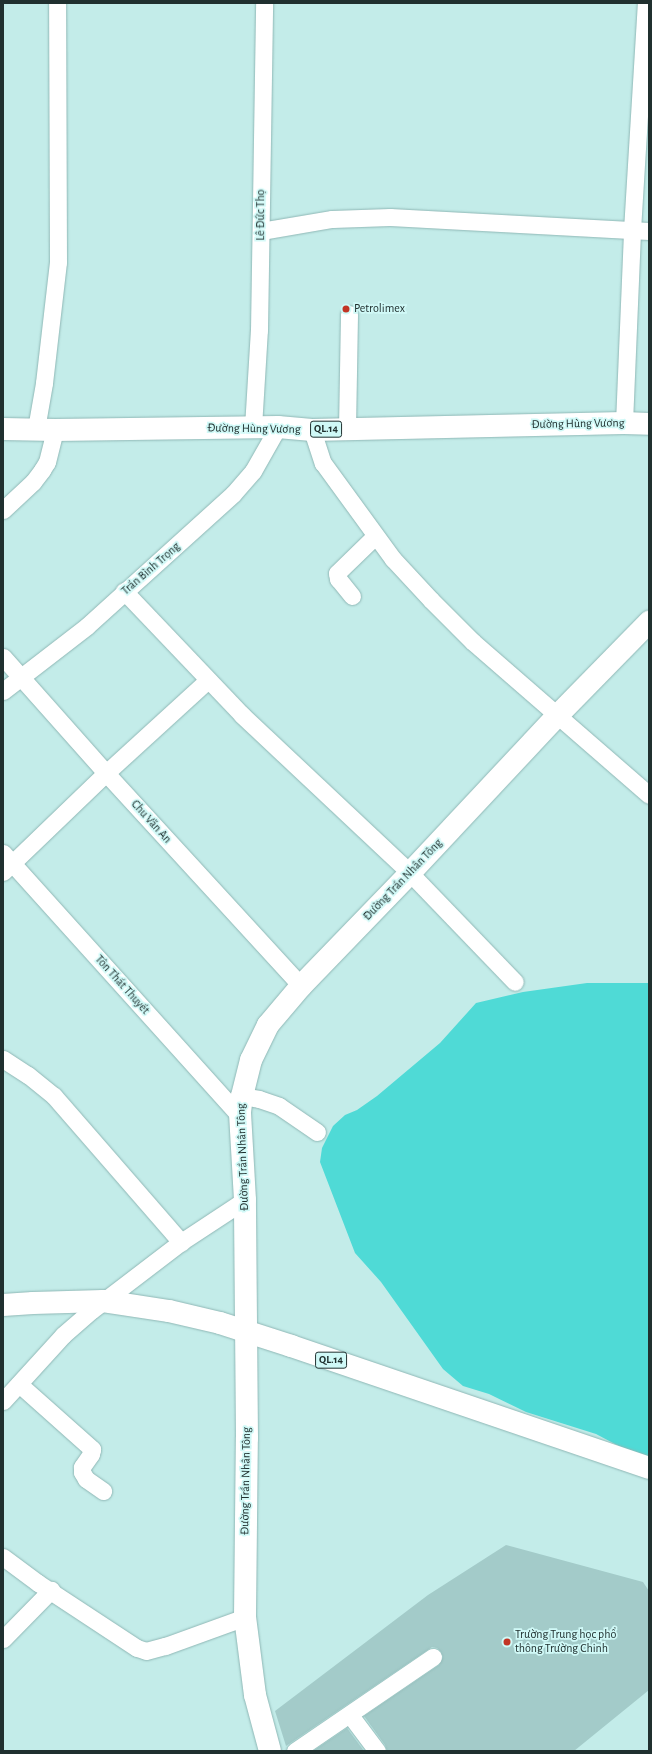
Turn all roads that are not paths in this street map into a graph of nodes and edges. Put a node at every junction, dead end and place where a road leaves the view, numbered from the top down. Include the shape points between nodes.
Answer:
1 (57, 3) edge
2 (264, 3) edge
3 (646, 3) edge
4 (262, 231) junction
5 (641, 231) edge
6 (348, 314) dead end
7 (624, 422) junction
8 (649, 424) edge
9 (253, 427) junction
10 (278, 427) junction
11 (3, 429) edge
12 (46, 429) junction
13 (347, 429) junction
14 (312, 430) junction
15 (3, 510) edge
16 (375, 536) junction
17 (124, 591) junction
18 (352, 596) dead end
19 (649, 622) edge
20 (3, 657) edge
21 (20, 676) junction
22 (208, 680) junction
23 (3, 691) edge
24 (556, 716) junction
25 (106, 773) junction
26 (649, 795) edge
27 (6, 863) edge
28 (410, 873) junction
29 (515, 982) dead end
30 (301, 986) junction
31 (3, 1059) edge
32 (242, 1096) junction
33 (241, 1117) junction
34 (317, 1132) dead end
35 (245, 1200) junction
36 (181, 1242) junction
37 (103, 1301) junction
38 (3, 1305) edge
39 (246, 1331) junction
40 (19, 1384) junction
41 (3, 1401) edge
42 (649, 1468) edge
43 (103, 1491) dead end
44 (3, 1557) edge
45 (51, 1590) junction
46 (245, 1617) junction
47 (3, 1639) edge
48 (433, 1657) dead end
49 (350, 1715) junction
50 (270, 1751) edge
51 (295, 1751) edge
52 (377, 1751) edge

1 - 12 street via 58,262 44,383
2 - 4 street, Lê Đức Thọ
3 - 5 street
4 - 5 street via 332,219 390,217
4 - 9 street, Lê Đức Thọ
5 - 7 street
6 - 13 street
7 - 8 main road, Đường Hùng Vương / QL.14
7 - 13 main road, Đường Hùng Vương / QL.14
9 - 10 main road, Đường Hùng Vương / QL.14
9 - 12 main road, Đường Hùng Vương / QL.14
10 - 14 main road, Đường Hùng Vương / QL.14
10 - 17 street, Trần Bình Trọng via 253,471 233,494
11 - 12 main road, Đường Hùng Vương / QL.14
12 - 15 street via 47,462 33,482
13 - 14 main road, Đường Hùng Vương / QL.14
14 - 16 street via 323,463
16 - 18 street via 337,573 338,579
16 - 24 street via 393,559 473,642
17 - 21 street, Trần Bình Trọng via 87,626
17 - 22 street
19 - 24 main road, Đường Trần Nhân Tông
20 - 21 street, Chu Văn An
21 - 23 street, Trần Bình Trọng
21 - 25 street, Chu Văn An
22 - 25 street
22 - 28 street via 266,739
24 - 26 street
24 - 28 main road, Đường Trần Nhân Tông
25 - 27 street
25 - 30 street, Chu Văn An
27 - 33 street, Tôn Thất Thuyết
28 - 29 street
28 - 30 main road, Đường Trần Nhân Tông
30 - 32 main road, Đường Trần Nhân Tông via 268,1025 251,1060
31 - 36 street via 54,1096
32 - 33 main road, Đường Trần Nhân Tông
32 - 34 street via 265,1100 279,1106
33 - 35 main road, Đường Trần Nhân Tông
35 - 36 street
35 - 39 main road, Đường Trần Nhân Tông
36 - 37 street
37 - 38 main road, QL.14
37 - 39 main road, QL.14 via 169,1311
37 - 40 street via 63,1335
39 - 42 main road, QL.14
39 - 46 main road, Đường Trần Nhân Tông
40 - 41 street
40 - 43 street via 92,1448 82,1472 86,1480
44 - 45 street
45 - 46 street via 137,1648 146,1650 165,1646
45 - 47 street
46 - 50 main road, Đường Trần Nhân Tông via 254,1695
48 - 49 street
49 - 51 street
49 - 52 street

